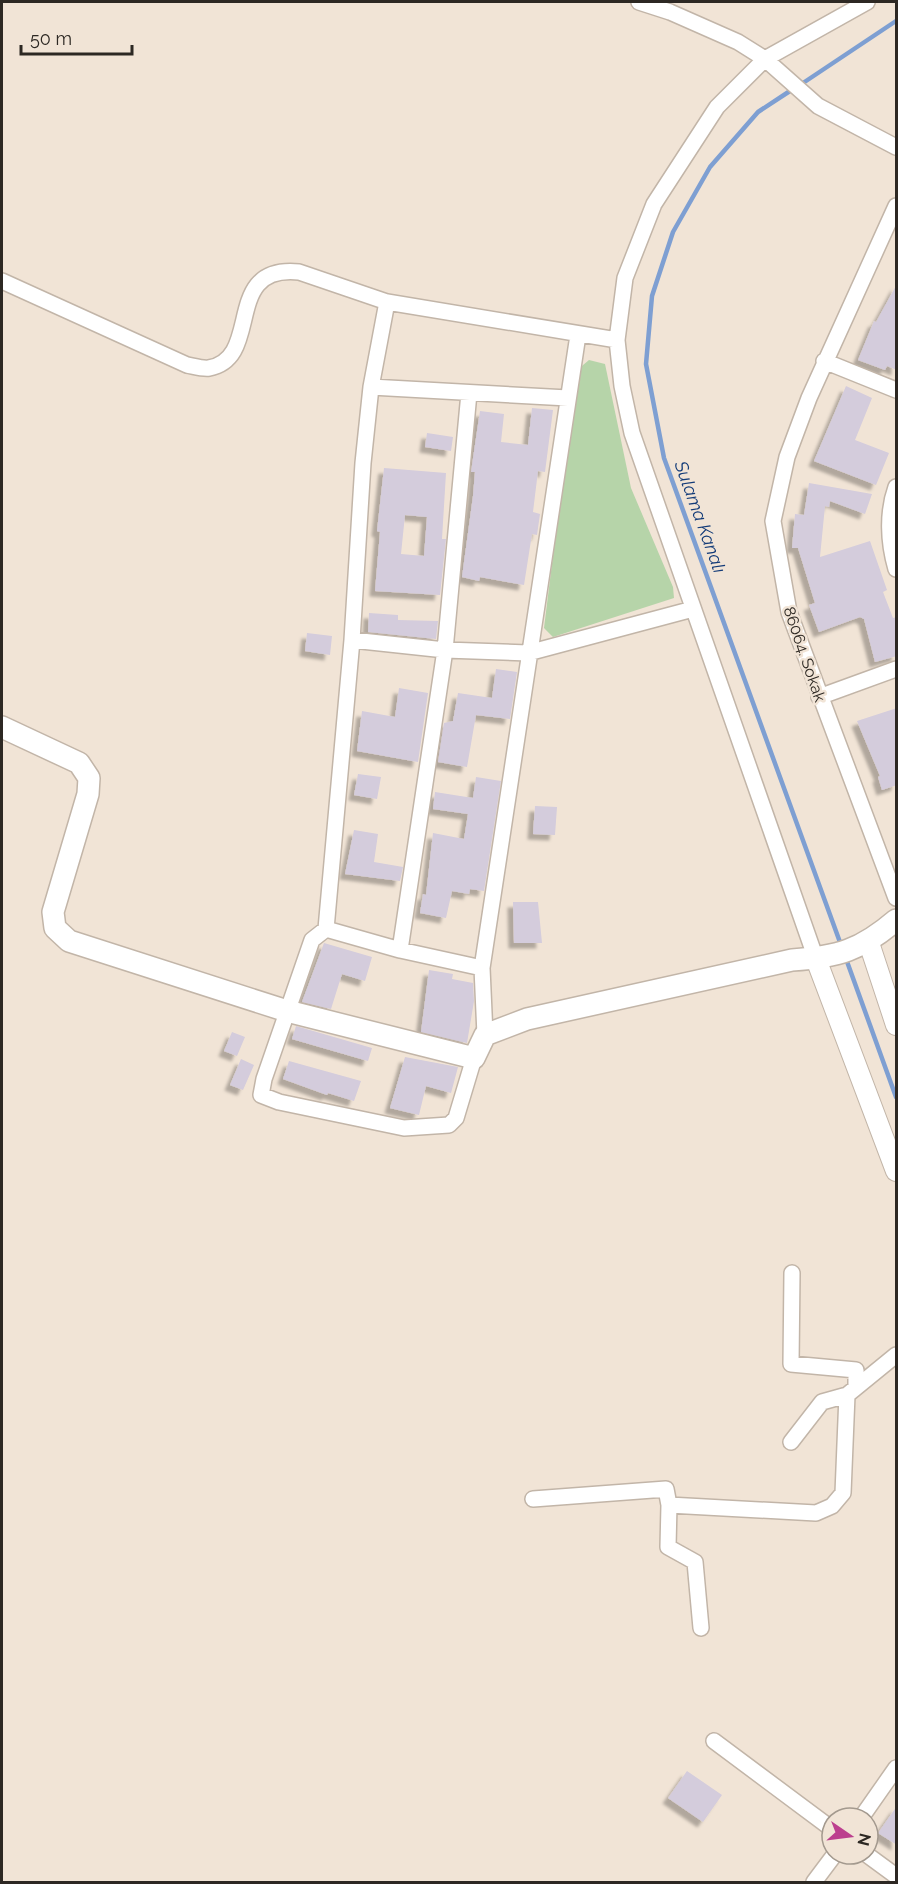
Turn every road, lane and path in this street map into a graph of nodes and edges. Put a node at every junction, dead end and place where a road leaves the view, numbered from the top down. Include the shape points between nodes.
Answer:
1 (639, 2) edge
2 (867, 2) edge
3 (765, 59) junction
4 (897, 147) edge
5 (897, 206) edge
6 (2, 281) edge
7 (387, 302) junction
8 (578, 335) junction
9 (617, 340) junction
10 (824, 361) junction
11 (372, 387) junction
12 (897, 390) edge
13 (469, 393) junction
14 (568, 398) junction
15 (897, 487) edge
16 (897, 568) edge
17 (693, 609) junction
18 (352, 639) junction
19 (445, 650) junction
20 (528, 653) junction
21 (897, 669) edge
22 (819, 697) junction
23 (2, 727) edge
24 (897, 898) edge
25 (897, 920) edge
26 (326, 929) junction
27 (864, 944) junction
28 (400, 950) junction
29 (822, 958) junction
30 (482, 968) junction
31 (287, 1011) junction
32 (897, 1025) edge
33 (485, 1035) junction
34 (474, 1058) junction
35 (897, 1172) edge
36 (792, 1273) dead end
37 (897, 1355) edge
38 (852, 1391) junction
39 (791, 1442) dead end
40 (533, 1499) dead end
41 (669, 1505) junction
42 (700, 1628) dead end
43 (714, 1741) dead end
44 (897, 1768) edge
45 (870, 1806) edge
46 (820, 1820) edge
47 (880, 1864) edge
48 (826, 1866) edge
49 (897, 1876) edge
50 (813, 1882) edge

1 - 3 street via 738,42
2 - 3 street
3 - 4 street via 818,106
3 - 9 street via 717,107 654,204 625,278
5 - 10 street, 86064. Sokak
6 - 7 street via 186,365 208,368 226,361 234,352 250,296 257,283 269,274 299,272
7 - 8 street
7 - 11 street
8 - 9 street
8 - 14 street
9 - 17 street via 632,433
10 - 12 street
10 - 22 street, 86064. Sokak via 787,457 773,521 789,612
11 - 13 street
11 - 18 street
13 - 14 street
13 - 19 street
14 - 20 street
15 - 16 street via 889,507
17 - 20 street
17 - 29 street
18 - 19 street
18 - 26 street
19 - 20 street
19 - 28 street
20 - 30 street
21 - 22 street
22 - 24 street, 86064. Sokak
23 - 31 main road via 80,763 89,778 88,794 53,912 55,928 69,940
25 - 27 main road
26 - 28 street
26 - 31 street via 312,940
27 - 29 main road
27 - 32 street
28 - 30 street
29 - 33 main road via 792,960 527,1019
29 - 35 street
30 - 33 street
31 - 34 main road
31 - 34 street via 261,1095 279,1102 404,1128 449,1125 456,1118
33 - 34 main road
36 - 38 street via 791,1364 856,1370
37 - 38 street
38 - 39 street via 822,1402
38 - 41 street via 843,1493 832,1506 816,1514
40 - 41 street via 666,1489
41 - 42 street via 668,1547 695,1562
43 - 46 street
44 - 45 street
47 - 49 street
48 - 50 street

